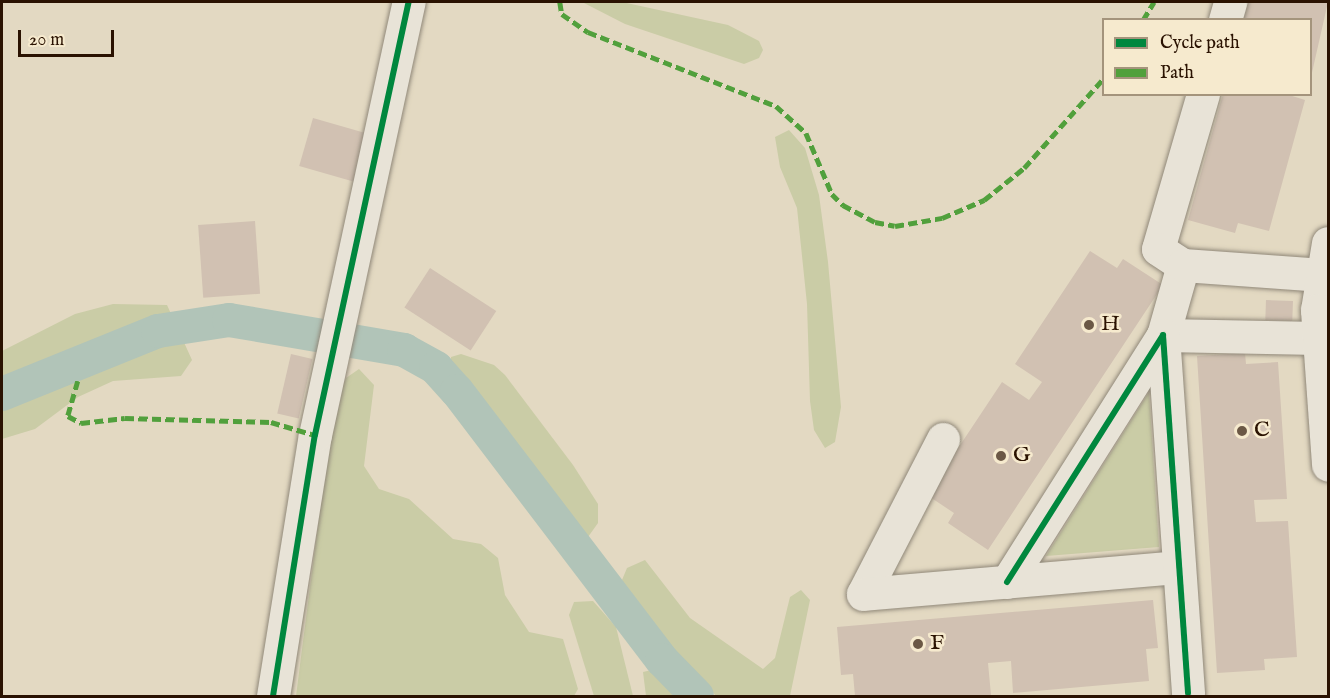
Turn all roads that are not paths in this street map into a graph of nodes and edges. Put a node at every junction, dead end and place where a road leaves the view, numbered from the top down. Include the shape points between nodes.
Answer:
1 (409, 2) edge
2 (1230, 2) edge
3 (1225, 18) edge
4 (1202, 96) edge
5 (1329, 243) edge
6 (1183, 265) junction
7 (1323, 275) junction
8 (1163, 335) junction
9 (1318, 338) junction
10 (943, 439) dead end
11 (1329, 465) edge
12 (1178, 567) junction
13 (1006, 582) junction
14 (1188, 693) dead end
15 (273, 696) edge

1 - 15 street via 315,435
2 - 3 street
4 - 6 street via 1158,249
5 - 7 street
6 - 7 street
6 - 8 street
7 - 9 street
8 - 9 street
8 - 12 street
8 - 13 street
9 - 11 street
10 - 13 street via 863,594
12 - 13 street
12 - 14 street

